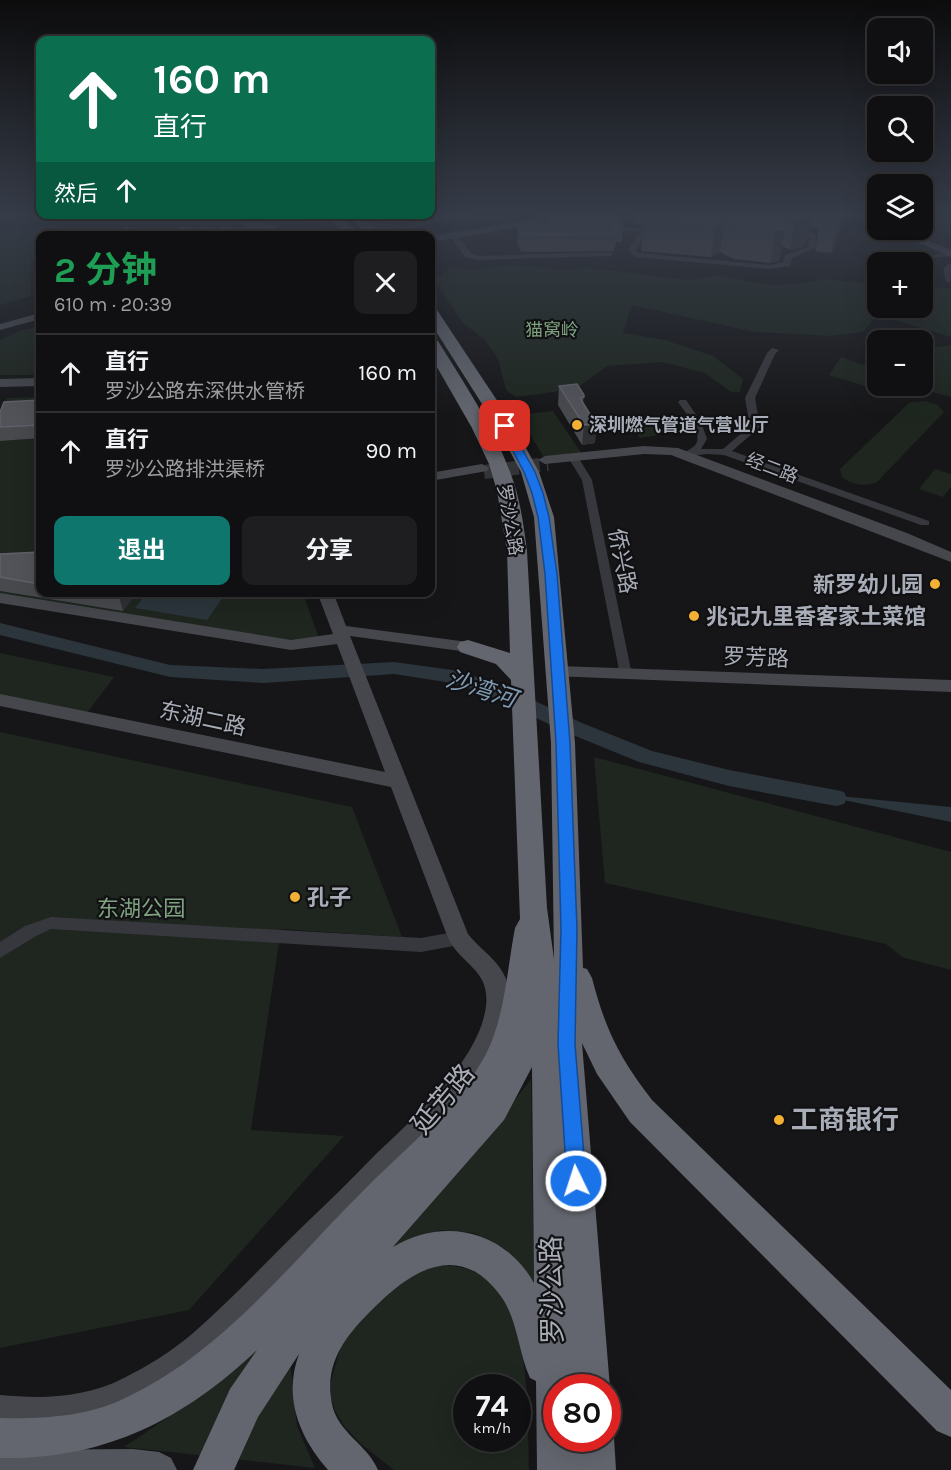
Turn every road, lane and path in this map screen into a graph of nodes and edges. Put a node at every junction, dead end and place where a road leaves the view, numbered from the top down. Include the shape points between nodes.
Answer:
1 (36, 317) edge
2 (435, 318) edge
3 (0, 327) edge
4 (435, 350) edge
5 (775, 350) dead end
6 (36, 382) edge
7 (0, 383) edge
8 (684, 402) dead end
9 (724, 452) junction
10 (687, 455) junction
11 (574, 459) junction
12 (546, 462) tunnel mouth
13 (483, 470) tunnel mouth
14 (435, 476) edge
15 (925, 523) dead end
16 (951, 557) edge
17 (327, 597) edge
18 (0, 598) edge
19 (522, 622) junction
20 (343, 639) junction
21 (468, 646) junction
22 (626, 675) junction
23 (560, 677) junction
24 (524, 680) junction
25 (951, 686) edge
26 (0, 700) edge
27 (396, 781) junction
28 (533, 908) junction
29 (569, 929) junction
30 (459, 938) junction
31 (0, 951) edge
32 (567, 1044) junction
33 (552, 1374) edge
34 (565, 1374) edge
35 (567, 1374) edge
36 (590, 1374) edge
37 (0, 1410) edge
38 (951, 1417) edge
39 (0, 1438) edge
40 (560, 1452) edge
41 (573, 1452) edge
42 (595, 1452) edge
43 (0, 1468) edge
44 (159, 1470) edge
45 (213, 1470) edge
46 (358, 1470) edge
47 (557, 1470) edge
48 (576, 1470) edge
49 (597, 1470) edge

1 - 3 street
2 - 23 highway, 罗沙公路 via 530,472 548,540
4 - 19 highway, 罗沙公路 via 504,480 512,510
5 - 9 street via 750,398 755,427
6 - 7 street
8 - 10 street via 702,439
9 - 10 street
9 - 15 street
10 - 11 street, 经二路 via 644,450
10 - 16 street, 经二路
11 - 12 street, 经二路
11 - 22 street, 侨兴路 via 587,480
13 - 14 street
17 - 20 street, 延芳路
18 - 20 street via 291,645
19 - 21 highway via 497,642
19 - 24 highway, 罗沙公路
20 - 21 street
20 - 27 street, 延芳路
21 - 24 highway via 504,659
22 - 23 street, 罗芳路
22 - 25 street, 罗芳路
23 - 29 highway, 罗沙公路
24 - 28 highway, 罗沙公路
26 - 27 street, 东湖二路
27 - 30 street, 延芳路
28 - 34 highway, 罗沙公路 via 546,1010
28 - 39 highway via 508,1039 477,1095 245,1336 197,1376 135,1415 66,1436
28 - 45 highway via 530,1016 512,1080 493,1109 287,1339 244,1403
29 - 32 highway, 罗沙公路
29 - 38 highway via 589,1023 617,1081 641,1111
30 - 31 street via 421,945 51,923 39,926
30 - 37 street, 延芳路 via 492,973 498,987 497,1004 483,1049 438,1111 202,1344 174,1365 118,1397 91,1406 61,1412
32 - 35 highway
32 - 36 highway, 罗沙公路
33 - 46 highway via 518,1289 501,1268 481,1255 459,1248 437,1247 400,1260 337,1318 324,1338 312,1381 312,1403 318,1422 329,1441
40 - 47 highway, 罗沙公路
41 - 48 highway
42 - 49 highway
43 - 44 main road

